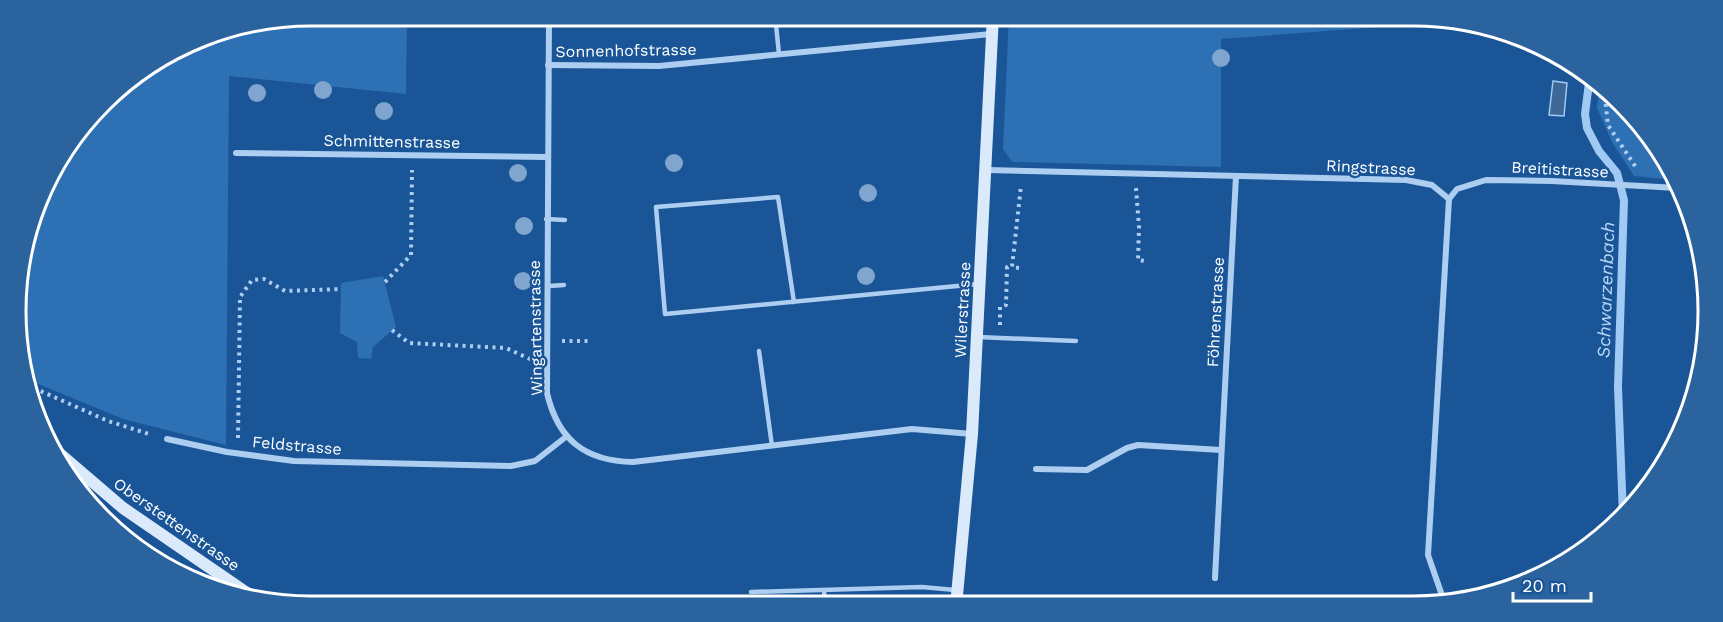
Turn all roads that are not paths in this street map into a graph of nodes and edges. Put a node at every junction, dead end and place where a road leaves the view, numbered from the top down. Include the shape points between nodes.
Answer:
1 (549, 25) edge
2 (776, 25) edge
3 (992, 25) edge
4 (992, 34) junction
5 (780, 54) junction
6 (548, 65) junction
7 (236, 153) dead end
8 (547, 157) junction
9 (986, 171) junction
10 (1236, 176) junction
11 (1669, 188) edge
12 (1449, 200) junction
13 (546, 219) junction
14 (564, 220) dead end
15 (980, 284) junction
16 (564, 285) dead end
17 (549, 286) junction
18 (794, 302) junction
19 (978, 337) junction
20 (1076, 341) dead end
21 (759, 351) dead end
22 (972, 434) junction
23 (567, 436) junction
24 (167, 439) road end
25 (772, 446) junction
26 (1221, 450) junction
27 (69, 461) edge
28 (1036, 469) dead end
29 (1215, 578) dead end
30 (239, 587) edge
31 (824, 590) junction
32 (958, 591) junction
33 (751, 592) dead end
34 (1442, 595) edge
35 (824, 597) edge
36 (957, 597) edge

1 - 6 street, Wingartenstrasse
2 - 5 lane
3 - 4 main road, Wilerstrasse
4 - 5 street, Sonnenhofstrasse
4 - 9 main road, Wilerstrasse
5 - 6 street, Sonnenhofstrasse via 659,66
6 - 8 street, Wingartenstrasse
7 - 8 street, Schmittenstrasse
8 - 13 street, Wingartenstrasse
9 - 10 street, Ringstrasse
9 - 15 main road, Wilerstrasse
10 - 12 street, Ringstrasse via 1406,180 1432,185
10 - 26 street, Föhrenstrasse
11 - 12 street, Breitistrasse via 1486,180 1457,189
12 - 34 street via 1428,555
13 - 14 lane
13 - 17 street, Wingartenstrasse
15 - 18 lane
15 - 19 main road, Wilerstrasse
16 - 17 lane
17 - 23 street, Wingartenstrasse via 547,393 551,411
18 - 18 lane via 778,197 656,207 665,314
19 - 20 lane
19 - 22 main road, Wilerstrasse
21 - 25 lane
22 - 25 street, Wingartenstrasse via 912,429
22 - 32 main road, Wilerstrasse
23 - 24 street, Feldstrasse via 535,461 511,466 294,461
23 - 25 street, Wingartenstrasse via 589,455 621,462
26 - 28 street via 1138,445 1087,470
26 - 29 street, Föhrenstrasse
27 - 30 main road, Oberstettenstrasse via 123,508
31 - 32 lane via 922,587
31 - 33 lane
31 - 35 lane
32 - 36 main road, Wilerstrasse

